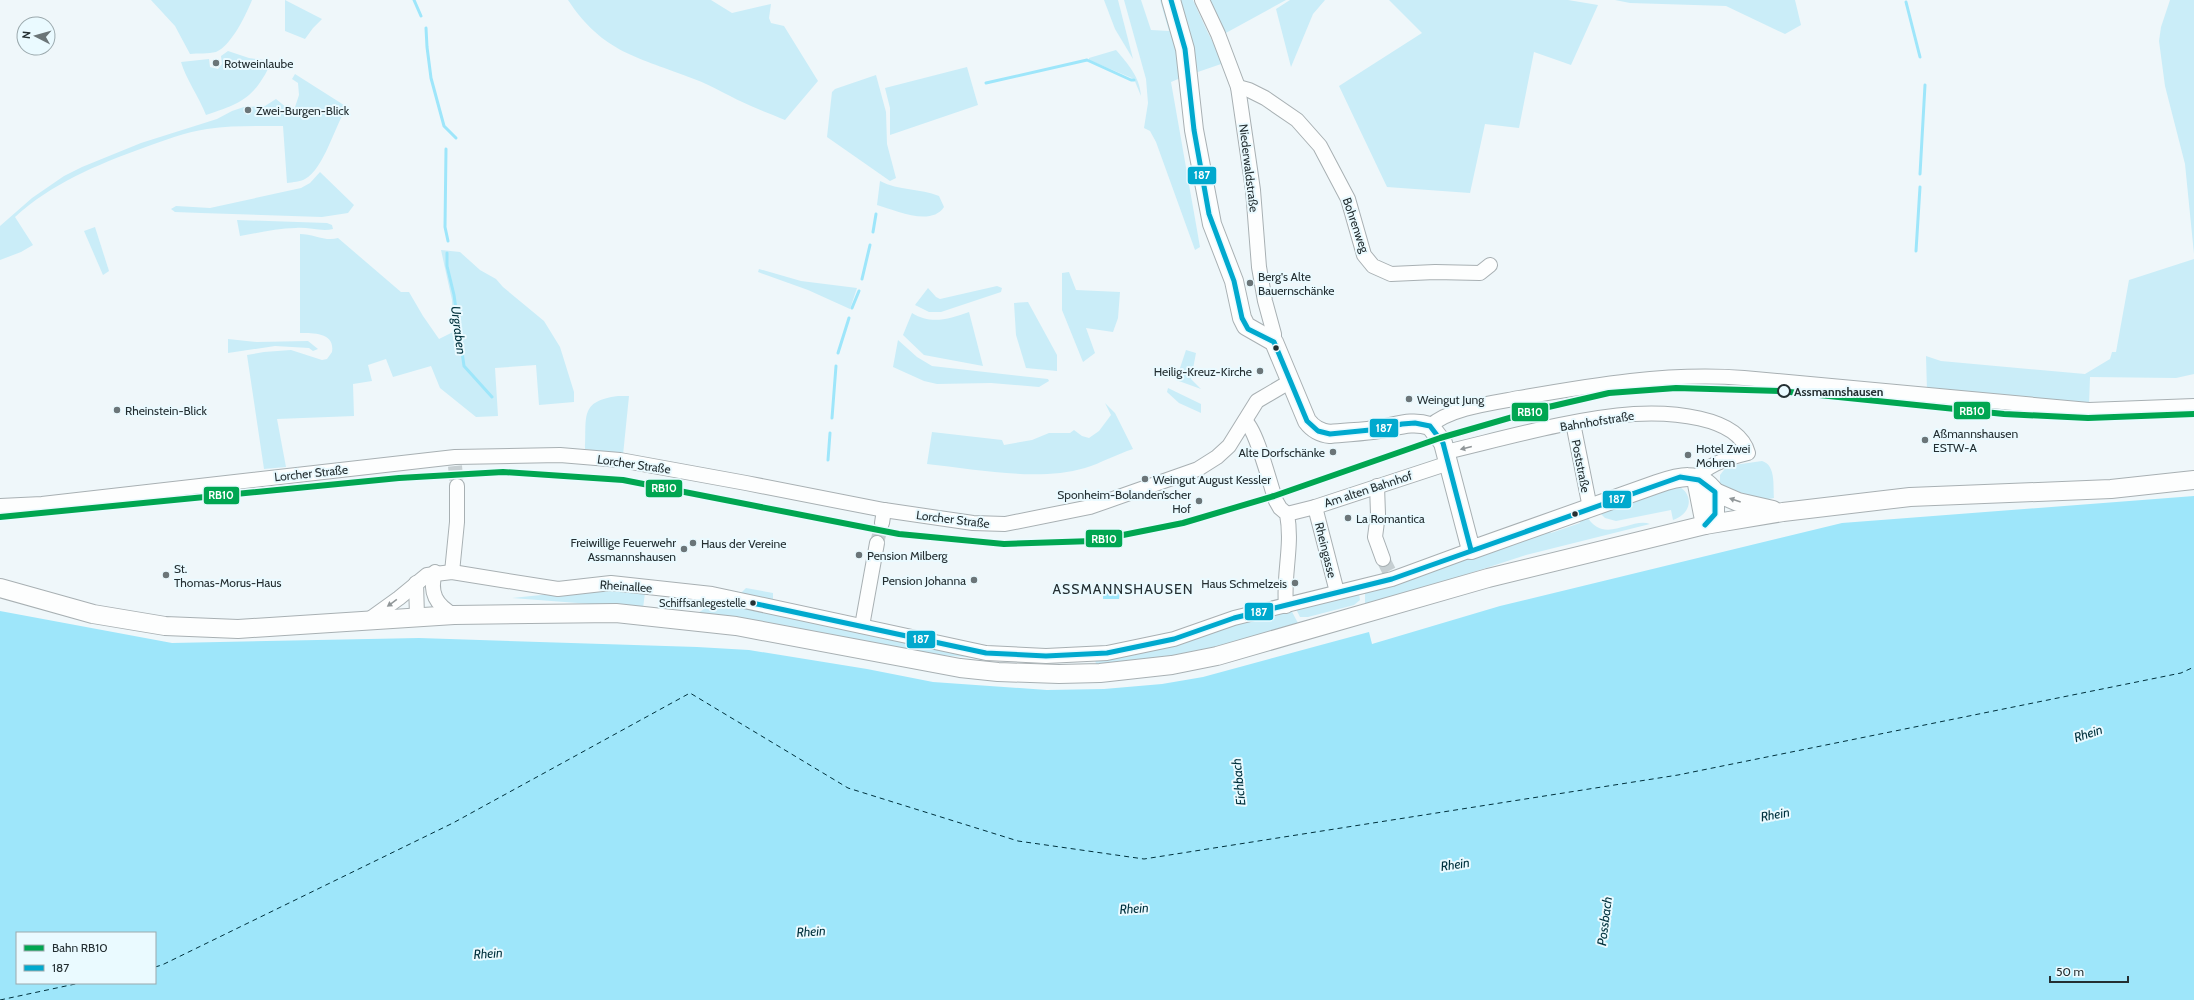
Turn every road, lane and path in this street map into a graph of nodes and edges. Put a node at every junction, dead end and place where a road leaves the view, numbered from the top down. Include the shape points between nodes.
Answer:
1 (1171, 0) edge
2 (1202, 0) edge
3 (1238, 87) junction
4 (1490, 265) dead end
5 (1274, 342) junction
6 (1291, 381) junction
7 (2194, 406) edge
8 (1245, 421) junction
9 (1573, 423) junction
10 (1430, 426) junction
11 (1447, 458) junction
12 (1696, 479) junction
13 (2194, 480) edge
14 (457, 486) tunnel mouth
15 (1377, 486) junction
16 (1715, 492) junction
17 (0, 506) edge
18 (1315, 507) junction
19 (1590, 508) junction
20 (1783, 512) junction
21 (1287, 514) junction
22 (1705, 525) junction
23 (877, 543) tunnel mouth
24 (1471, 550) junction
25 (1388, 569) junction
26 (435, 572) junction
27 (452, 572) junction
28 (416, 583) junction
29 (0, 588) edge
30 (1337, 592) junction
31 (1286, 606) junction
32 (454, 615) junction
33 (417, 616) junction
34 (367, 621) junction
35 (862, 626) junction

1 - 5 main road via 1185,49 1194,130 1212,224 1234,281 1237,301 1246,326
2 - 3 street, Niederwaldstraße via 1226,52
3 - 4 street, Bohrenweg via 1250,90 1297,120 1316,141 1348,199 1364,255 1373,266 1391,274 1480,273
3 - 5 street, Niederwaldstraße via 1253,190 1259,267
5 - 6 main road
6 - 8 street, Lorcher Straße via 1257,401
6 - 10 main road via 1307,421 1312,428 1323,433 1380,429 1415,423
7 - 10 street via 2088,410 1738,378 1686,377 1613,382 1500,402 1452,413 1439,418
8 - 17 street, Lorcher Straße via 1229,446 1198,469 1090,507 1005,524 883,517 746,483 620,460 560,455 455,462 42,504
8 - 21 street via 1250,427 1276,501
9 -> 11 street, Bahnhofstraße via 1486,443
9 - 12 street, Bahnhofstraße via 1635,414 1679,415 1720,425 1743,440 1748,453 1713,466
9 - 19 street, Poststraße
10 - 11 main road via 1440,438
11 - 15 street, Am alten Bahnhof
11 - 24 main road
12 - 16 main road via 1710,485
12 - 19 main road via 1689,476 1680,477
12 - 22 main road
13 - 20 main road via 2110,489 1933,496
14 - 27 street via 457,522
15 - 18 street, Am alten Bahnhof
15 - 25 street via 1378,514 1375,537
20 -> 16 main road via 1738,502
16 - 22 main road via 1715,514
18 - 21 street, Am alten Bahnhof
18 - 30 street, Rheingasse
19 - 24 main road
20 - 22 main road
21 - 31 street via 1290,539
22 - 32 main road via 1488,578 1217,656 1172,665 1100,673 1028,674 960,668 736,626 616,613
23 - 35 street
24 - 25 street, Rheinallee
25 - 30 street, Rheinallee
26 - 27 street, Rheinallee
26 - 28 street, Rheinallee
26 - 32 street via 433,585 436,601
27 - 35 street, Rheinallee via 558,589 611,583 712,594
28 - 33 street
28 -> 34 street, Rheinallee
29 - 34 main road via 93,614 165,626 238,629
30 - 31 street, Rheinallee
31 - 35 street, Rheinallee via 1234,618 1182,637 1136,648 1107,653 1046,656 972,651
32 - 33 main road
33 - 34 main road

